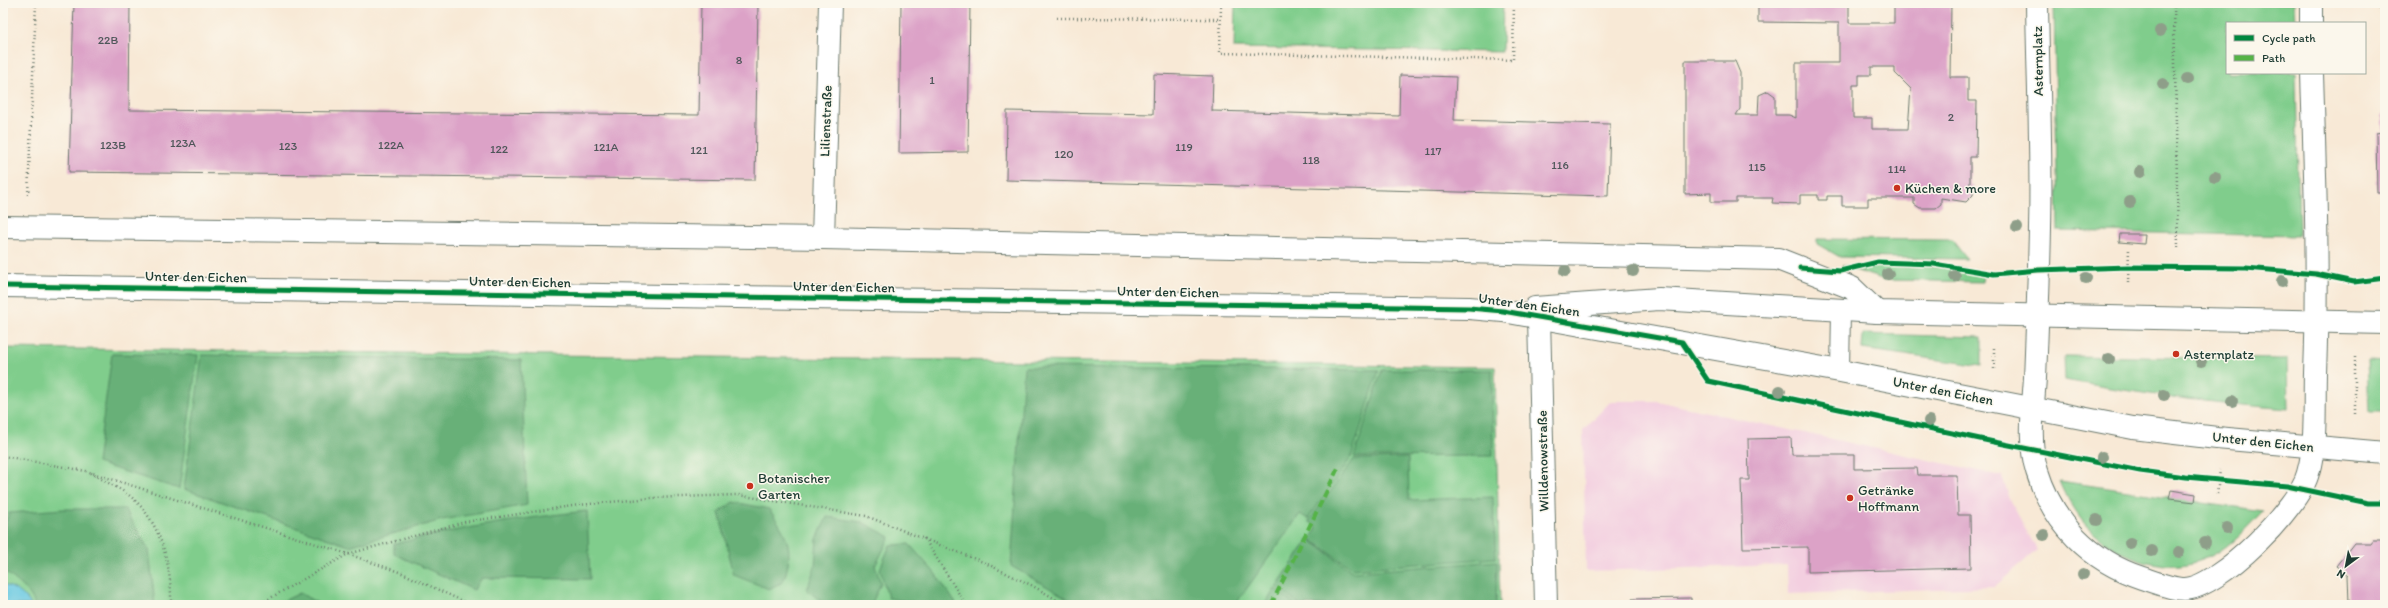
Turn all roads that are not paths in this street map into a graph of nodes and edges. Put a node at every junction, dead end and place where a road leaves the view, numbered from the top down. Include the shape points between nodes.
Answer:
1 (830, 3) edge
2 (2037, 3) edge
3 (2311, 3) edge
4 (2311, 22) edge
5 (2312, 74) edge
6 (3, 227) edge
7 (823, 238) junction
8 (3, 286) edge
9 (1841, 310) junction
10 (1504, 311) junction
11 (1877, 312) junction
12 (2037, 315) junction
13 (1539, 317) junction
14 (2316, 322) junction
15 (2385, 323) edge
16 (1840, 371) junction
17 (2033, 408) junction
18 (2312, 447) junction
19 (2385, 453) edge
20 (2186, 597) edge
21 (1546, 605) edge

1 - 7 street, Lilienstraße
2 - 12 street, Asternplatz via 2040,226
3 - 4 street
5 - 14 street, Asternplatz
6 - 7 street
7 - 11 street via 1778,259 1852,288
8 - 10 street, Unter den Eichen via 1469,308
9 - 10 street, Unter den Eichen via 1659,299
9 - 11 street, Unter den Eichen
9 - 16 lane
10 - 13 street, Unter den Eichen
11 - 12 street, Unter den Eichen
12 - 14 street, Unter den Eichen
12 - 17 street, Asternplatz
13 - 16 street, Unter den Eichen
13 - 21 street, Willdenowstraße
14 - 15 street, Unter den Eichen
14 - 18 street, Asternplatz
16 - 17 street, Unter den Eichen
17 - 18 street, Unter den Eichen via 2133,428
17 - 20 street, Asternplatz via 2035,467 2048,499 2071,534 2086,549 2124,572
18 - 19 street, Unter den Eichen
18 - 20 street, Asternplatz via 2308,473 2291,506 2256,543 2214,578

